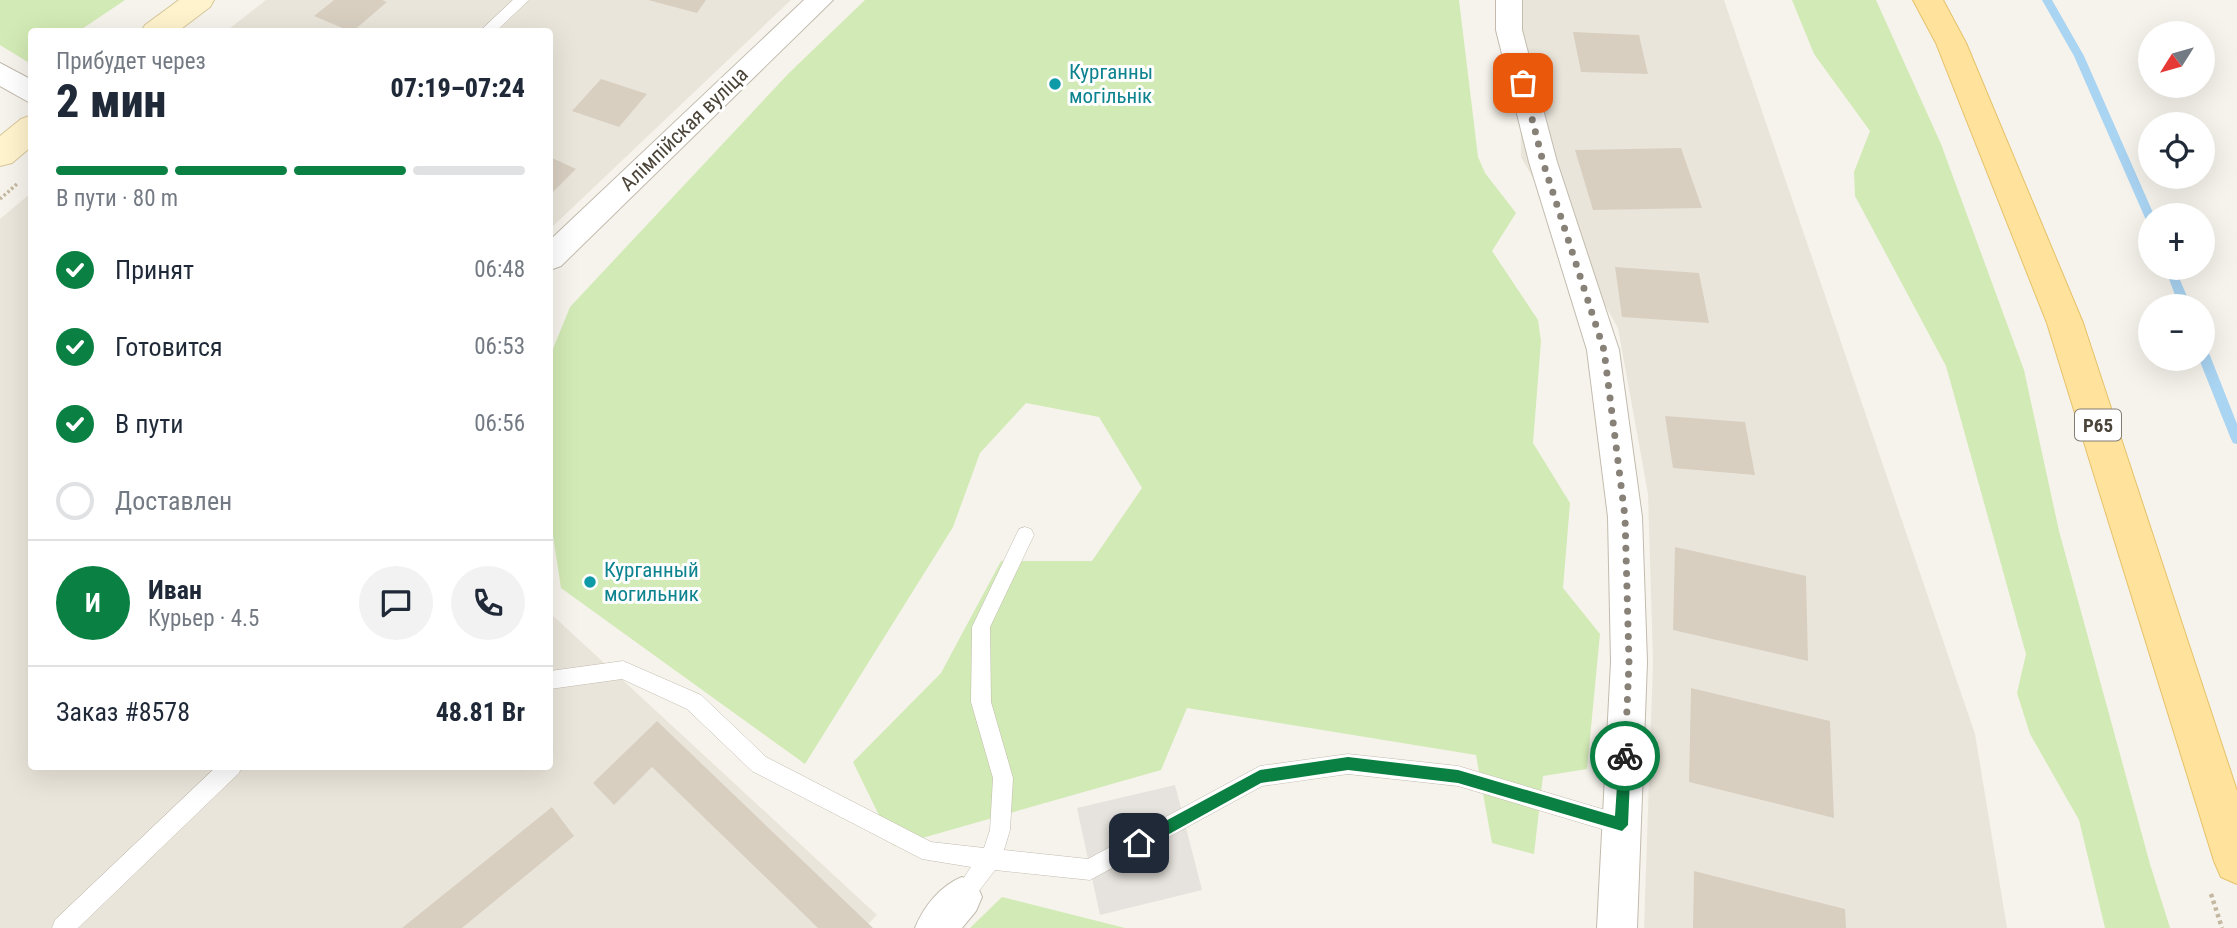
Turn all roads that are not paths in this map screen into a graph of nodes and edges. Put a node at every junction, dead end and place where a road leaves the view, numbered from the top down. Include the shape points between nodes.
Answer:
1 (199, 0) edge
2 (522, 0) edge
3 (820, 0) edge
4 (1509, 0) edge
5 (1928, 0) edge
6 (161, 28) edge
7 (490, 28) edge
8 (0, 73) edge
9 (28, 91) edge
10 (28, 130) edge
11 (0, 154) edge
12 (553, 255) edge
13 (1025, 535) dead end
14 (553, 680) edge
15 (228, 770) edge
16 (1622, 825) junction
17 (991, 858) junction
18 (2237, 861) edge
19 (962, 897) joint
20 (63, 928) edge
21 (935, 928) edge
22 (1617, 928) edge

1 - 6 main road
2 - 7 lane
3 - 12 street, Алімпійская вуліца
4 - 16 street via 1509,30 1543,162 1604,350 1625,530 1629,662
5 - 18 main road, Р65 via 1951,43 2065,323
8 - 9 street
10 - 11 main road
13 - 17 lane via 981,627 981,702 1003,778 1000,830
14 - 17 lane via 623,670 694,702 759,764 929,852
15 - 20 lane
16 - 17 lane via 1458,776 1348,764 1260,776 1090,870
16 - 22 street
17 - 19 lane
19 - 21 street

